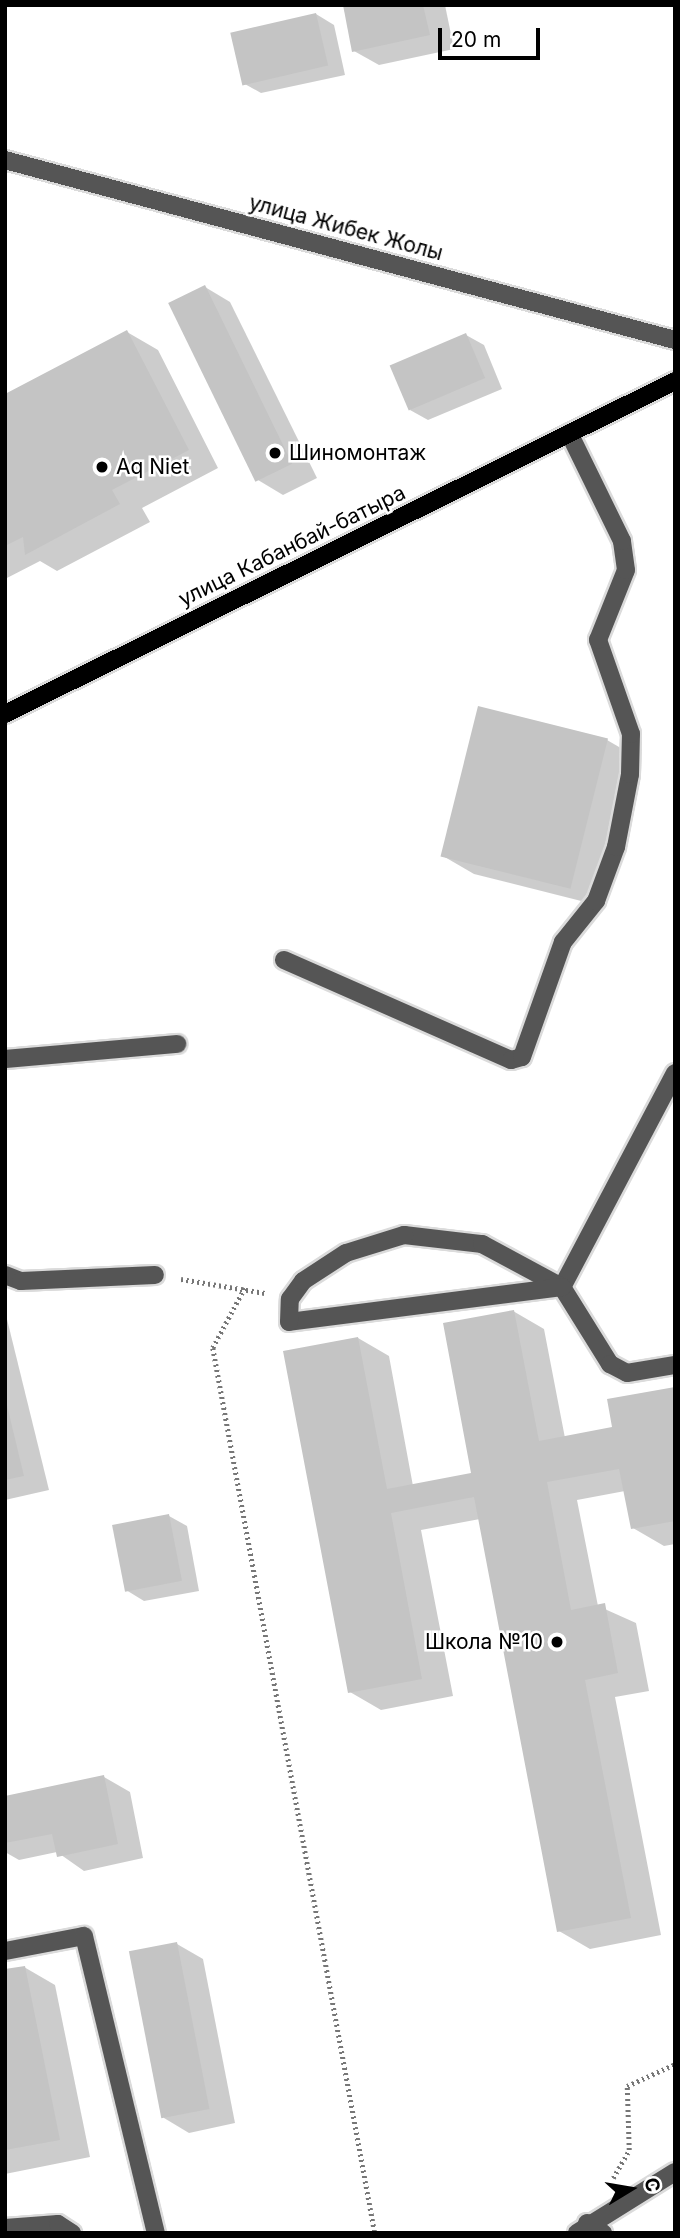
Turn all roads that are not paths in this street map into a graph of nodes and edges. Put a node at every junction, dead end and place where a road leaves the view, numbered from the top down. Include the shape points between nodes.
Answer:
1 (5, 160) edge
2 (675, 340) edge
3 (675, 381) edge
4 (569, 433) junction
5 (5, 714) edge
6 (284, 960) dead end
7 (177, 1044) dead end
8 (5, 1059) edge
9 (675, 1073) edge
10 (5, 1275) edge
11 (155, 1275) road end
12 (562, 1287) junction
13 (675, 1365) edge
14 (5, 1951) edge
15 (675, 2172) edge
16 (5, 2228) edge
17 (582, 2228) edge
18 (72, 2233) edge
19 (156, 2233) edge
20 (603, 2233) edge

1 - 2 street, улица Жибек Жолы
3 - 4 main road, улица Кабанбай-батыра
4 - 5 main road, улица Кабанбай-батыра
4 - 6 street via 622,541 626,570 598,640 631,734 630,774 616,848 596,901 563,942 522,1057 511,1059
7 - 8 street
9 - 12 street
10 - 11 street via 21,1282
12 - 12 street via 289,1322 290,1298 303,1281 346,1253 404,1235 482,1244
12 - 13 street via 610,1364 627,1373
14 - 19 street via 84,1936
15 - 17 street
16 - 18 street via 58,2224
17 - 20 street

